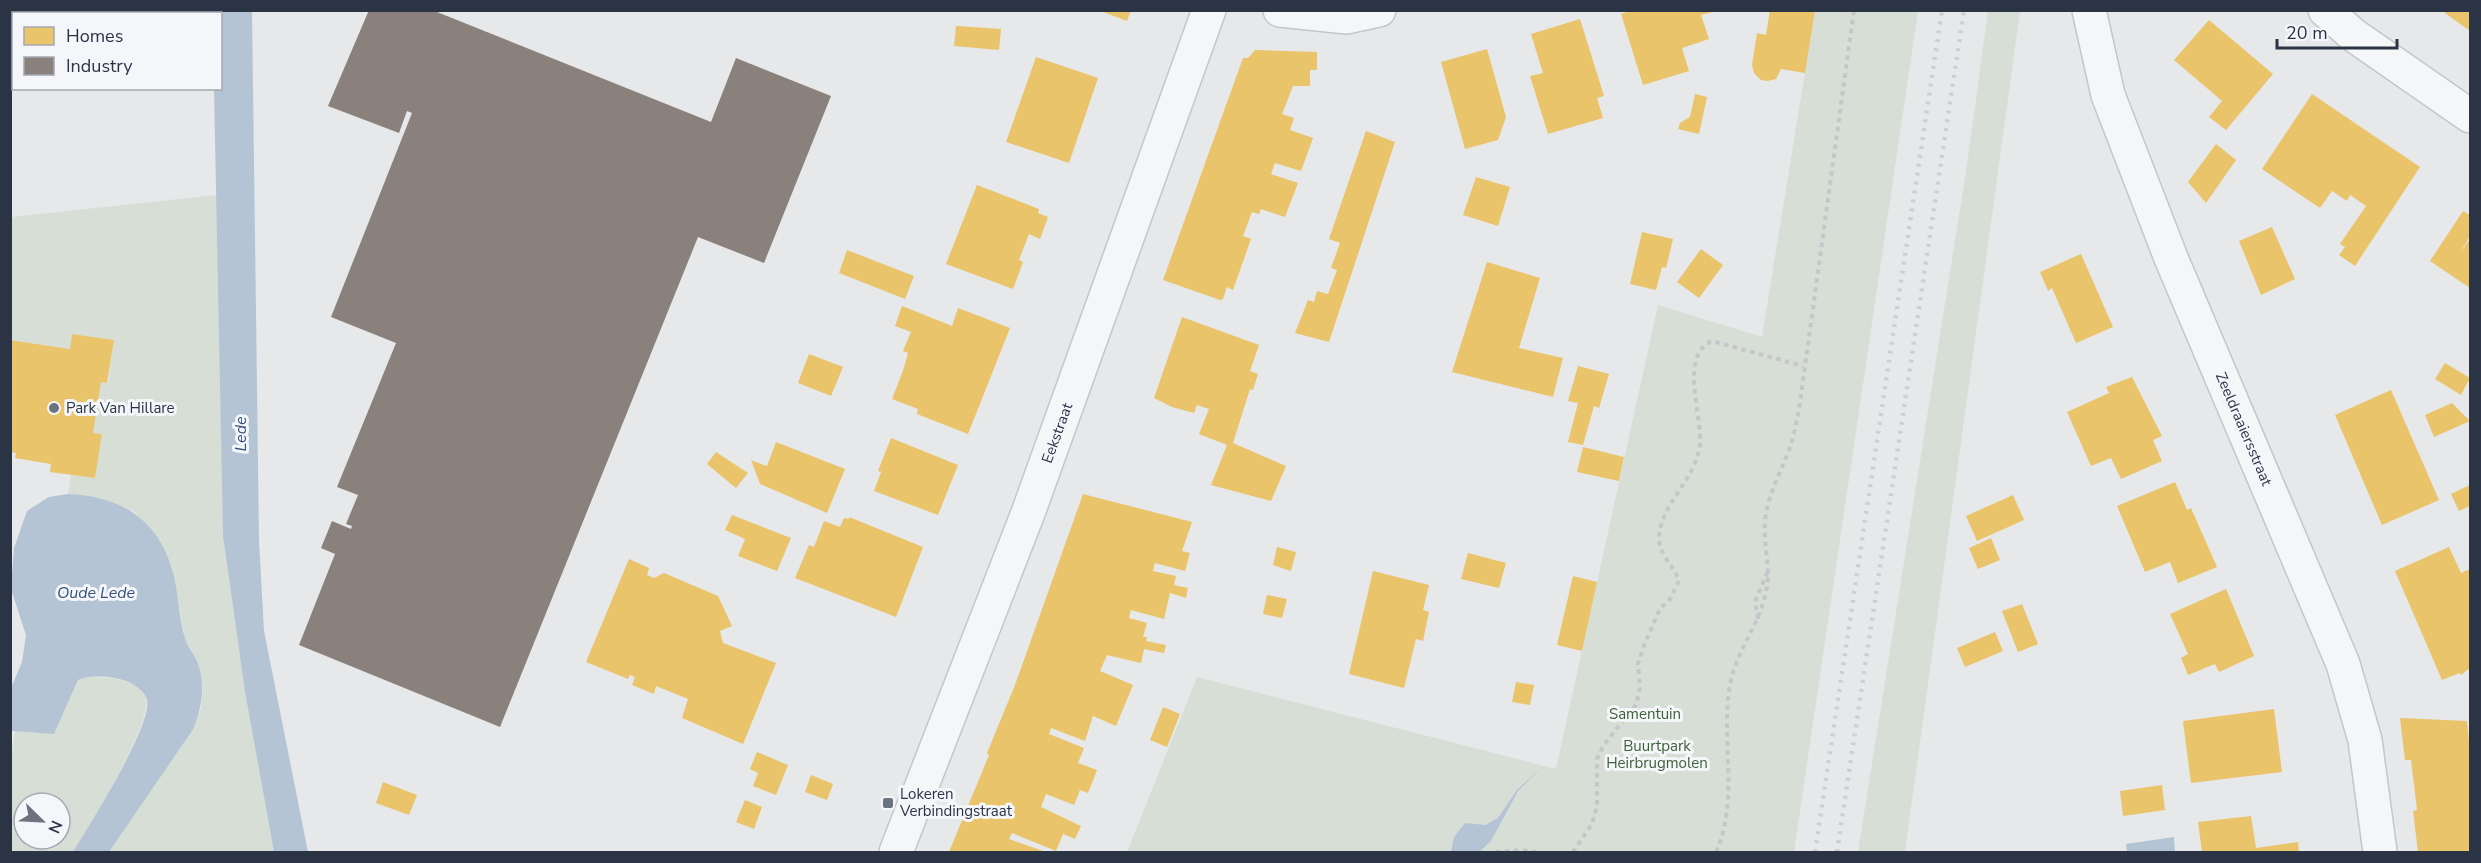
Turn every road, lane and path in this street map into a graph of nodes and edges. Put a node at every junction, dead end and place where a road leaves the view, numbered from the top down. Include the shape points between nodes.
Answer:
1 (1209, 10) edge
2 (1280, 10) edge
3 (1379, 10) edge
4 (1854, 10) edge
5 (2089, 10) edge
6 (2325, 10) edge
7 (2470, 116) edge
8 (1803, 366) junction
9 (1768, 570) junction
10 (1758, 619) junction
11 (896, 852) edge
12 (1496, 852) edge
13 (1537, 852) edge
14 (1573, 852) edge
15 (1716, 852) edge
16 (2380, 852) edge

1 - 11 street, Eekstraat via 1028,513
2 - 3 street via 1347,17
4 - 8 path
5 - 16 street, Zeeldraaiersstraat via 2108,95 2171,258 2343,664 2365,740
6 - 7 street via 2352,34
8 - 9 path via 1791,442 1765,517
8 - 14 path via 1712,341 1697,353 1694,381 1700,443 1696,463 1670,504 1659,541 1679,581 1660,609 1645,643 1638,664 1640,688 1636,705 1597,759 1597,806 1592,824
9 - 10 path via 1767,590
9 - 10 path via 1755,602
10 - 15 path via 1737,655 1729,685 1728,791
12 - 13 path

